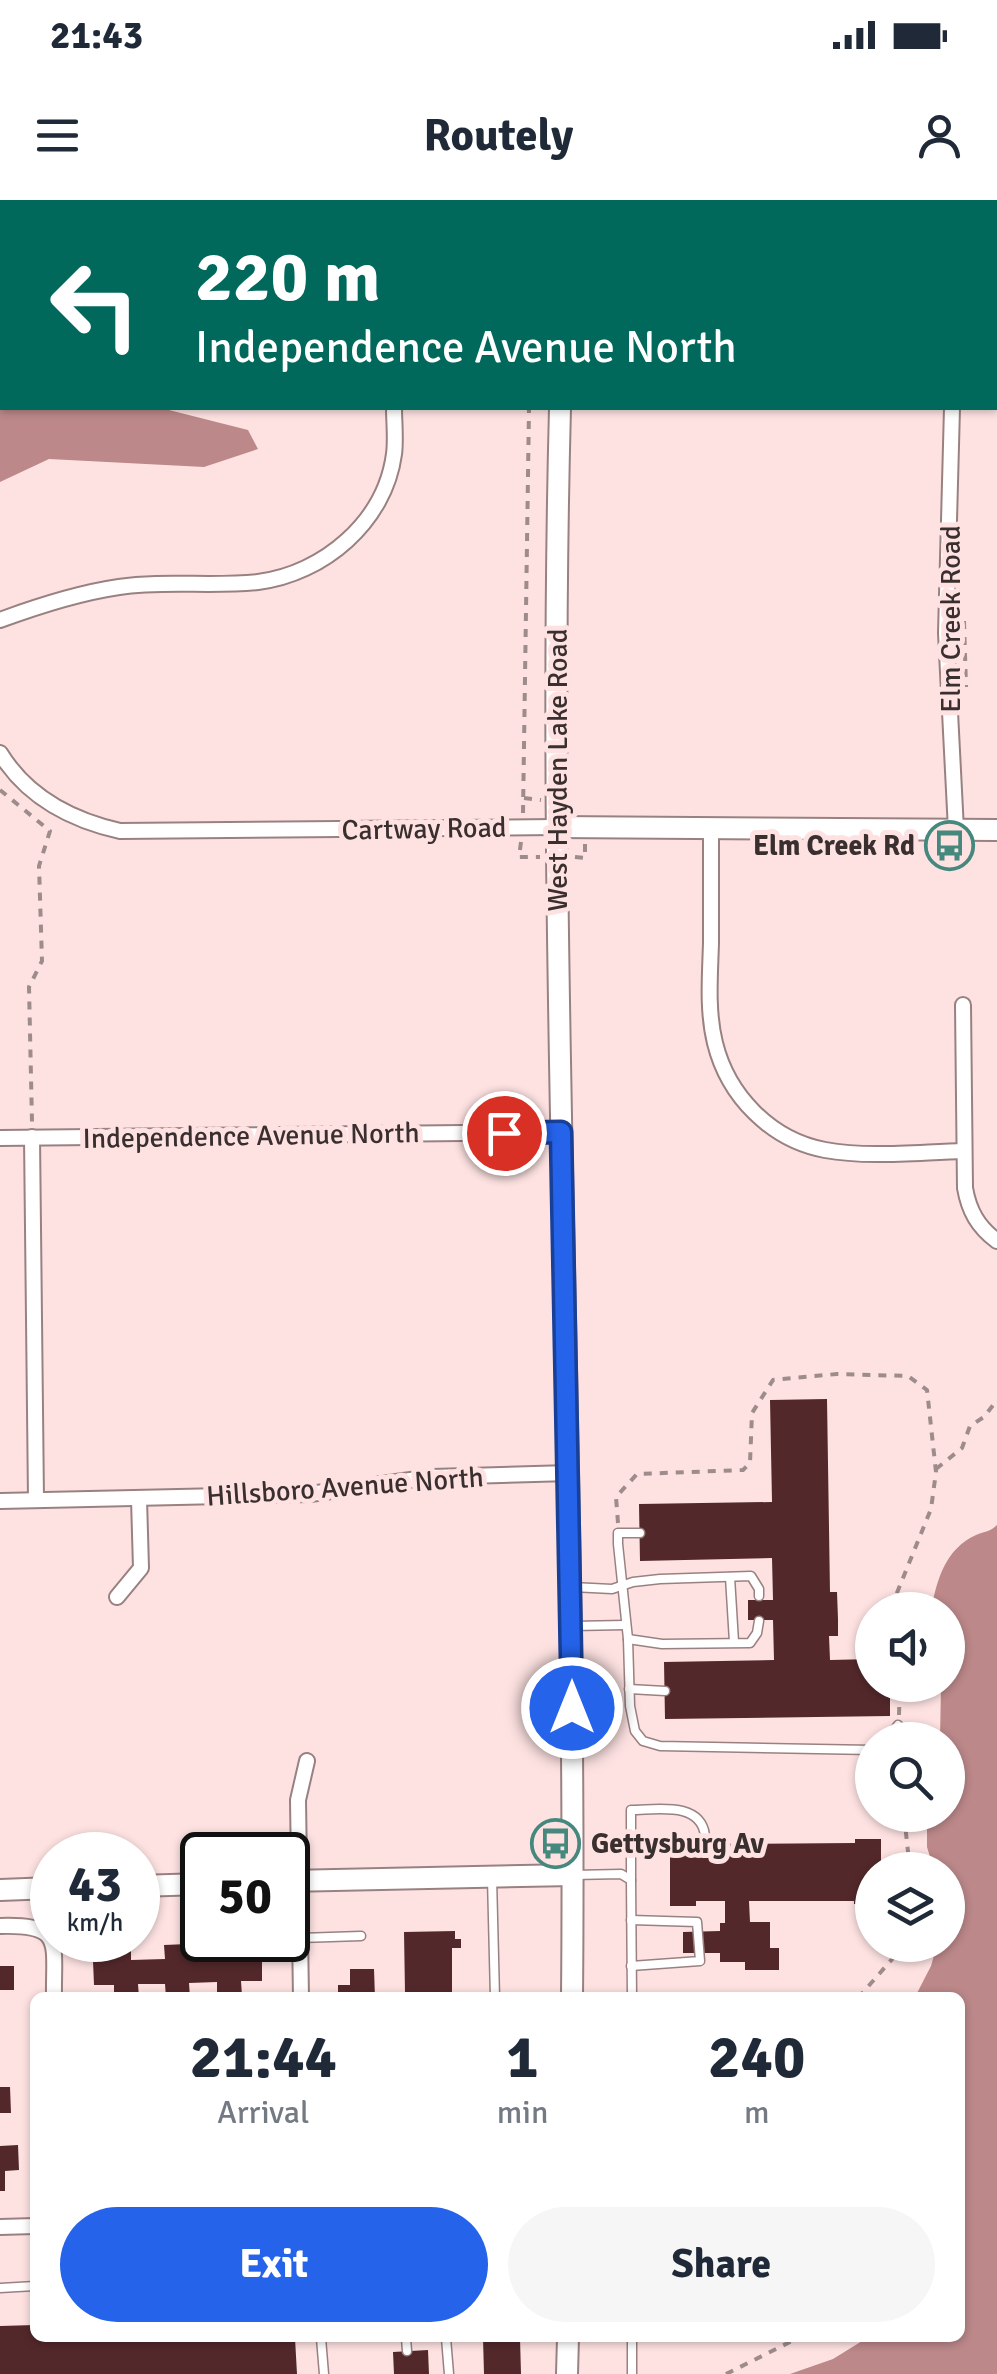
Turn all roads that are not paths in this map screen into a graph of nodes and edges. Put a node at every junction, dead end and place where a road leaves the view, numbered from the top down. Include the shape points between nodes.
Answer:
1 (394, 410) edge
2 (560, 410) edge
3 (952, 410) edge
4 (0, 620) edge
5 (0, 753) edge
6 (556, 827) junction
7 (711, 828) junction
8 (956, 830) junction
9 (997, 830) edge
10 (962, 1005) dead end
11 (561, 1132) junction
12 (32, 1137) junction
13 (0, 1138) edge
14 (964, 1152) junction
15 (997, 1241) edge
16 (570, 1473) junction
17 (139, 1499) junction
18 (36, 1500) junction
19 (0, 1501) edge
20 (640, 1534) dead end
21 (730, 1577) junction
22 (572, 1587) junction
23 (622, 1587) junction
24 (117, 1596) dead end
25 (759, 1596) dead end
26 (759, 1621) dead end
27 (626, 1625) junction
28 (572, 1626) junction
29 (628, 1638) junction
30 (734, 1642) junction
31 (630, 1689) junction
32 (664, 1691) dead end
33 (855, 1750) edge
34 (306, 1761) dead end
35 (296, 1832) edge
36 (704, 1836) dead end
37 (573, 1875) junction
38 (492, 1878) junction
39 (631, 1880) junction
40 (310, 1881) edge
41 (30, 1889) edge
42 (0, 1890) edge
43 (632, 1920) junction
44 (0, 1926) edge
45 (361, 1936) dead end
46 (310, 1938) edge
47 (300, 1962) edge
48 (632, 1966) junction
49 (54, 1992) edge
50 (301, 1992) edge
51 (495, 1992) edge
52 (572, 1992) edge
53 (632, 1992) edge
54 (30, 2226) edge
55 (0, 2227) edge
56 (30, 2286) edge
57 (0, 2288) edge
58 (321, 2342) edge
59 (406, 2342) edge
60 (446, 2342) edge
61 (568, 2342) edge
62 (632, 2342) edge
63 (406, 2351) dead end
64 (324, 2374) edge
65 (448, 2374) edge
66 (568, 2374) edge
67 (632, 2374) edge

1 - 4 street via 394,456 377,503 346,543 300,573 257,582 121,586
2 - 6 main road, West Hayden Lake Road
3 - 8 street, Elm Creek Road via 946,633
5 - 6 street, Cartway Road via 50,804 120,832
6 - 7 main road, Cartway Road
6 - 11 main road, West Hayden Lake Road
7 - 8 main road, Cartway Road
7 - 14 street via 710,1011 725,1073 743,1101 793,1140 824,1150
8 - 9 main road, Cartway Road
10 - 14 street
11 - 12 street, Independence Avenue North
11 - 16 main road, West Hayden Lake Road
12 - 13 street, Independence Avenue North
12 - 18 street
14 - 15 street via 968,1207
16 - 17 street, Hillsboro Avenue North via 419,1478 310,1494
16 - 22 main road, West Hayden Lake Road
17 - 18 street, Hillsboro Avenue North
17 - 24 street via 141,1568
18 - 19 street, Hillsboro Avenue North
20 - 23 lane via 618,1534
21 - 23 lane
21 - 25 lane via 751,1576
21 - 30 lane
22 - 23 lane
22 - 28 main road, West Hayden Lake Road
23 - 27 lane
26 - 30 lane via 750,1643
27 - 28 lane
27 - 29 lane
28 - 37 main road, West Hayden Lake Road
29 - 30 lane
29 - 31 lane
31 - 32 lane
31 - 33 lane via 635,1730 660,1746
34 - 35 street
36 - 39 lane via 704,1826 686,1811 632,1810
37 - 38 main road
37 - 39 lane via 621,1874
37 - 52 main road, West Hayden Lake Road
38 - 40 main road
38 - 51 lane
39 - 43 lane
41 - 42 main road
43 - 48 lane
43 - 48 lane via 697,1922 700,1961
44 - 49 street via 36,1926 51,1937
45 - 46 lane
47 - 50 street
48 - 53 lane
54 - 55 street
56 - 57 lane
58 - 64 lane
59 - 63 lane
60 - 65 lane
61 - 66 main road
62 - 67 lane

